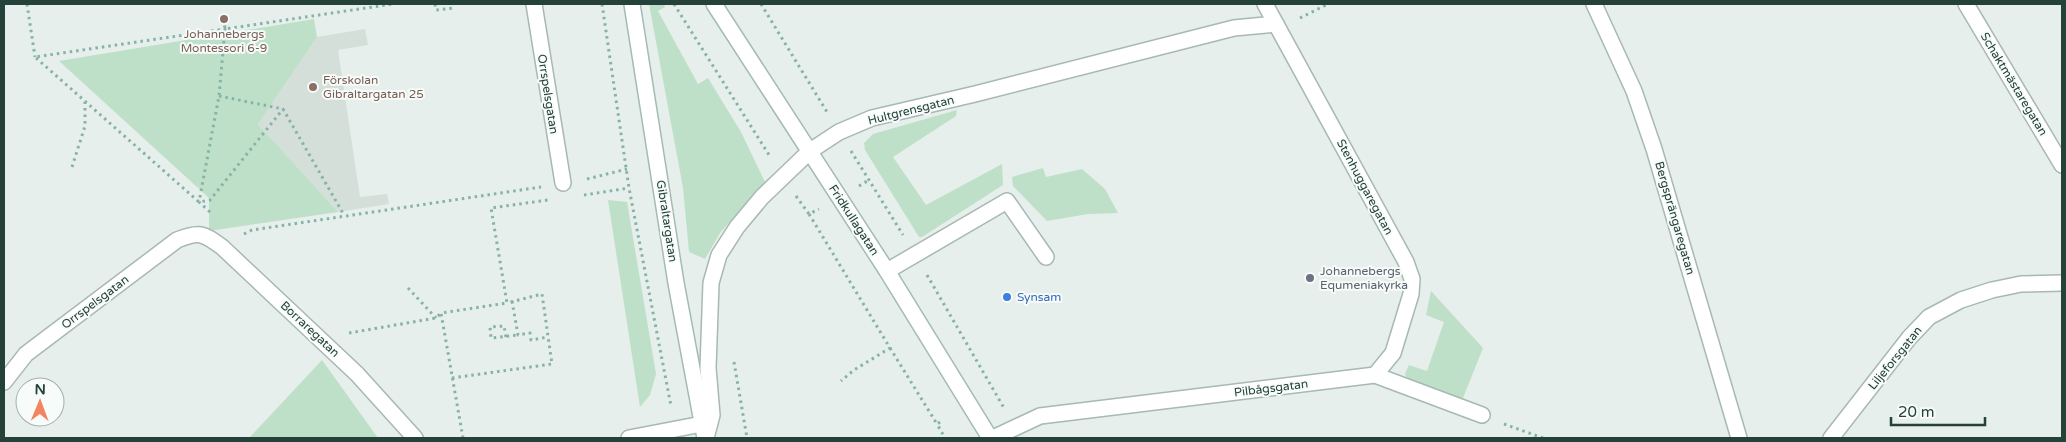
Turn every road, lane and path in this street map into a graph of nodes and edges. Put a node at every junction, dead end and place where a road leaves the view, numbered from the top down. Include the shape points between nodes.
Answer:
1 (26, 4) edge
2 (393, 4) edge
3 (435, 4) edge
4 (534, 4) edge
5 (602, 4) edge
6 (632, 4) edge
7 (674, 4) edge
8 (714, 4) edge
9 (761, 4) edge
10 (1265, 4) edge
11 (1328, 4) edge
12 (1594, 4) edge
13 (1966, 4) edge
14 (455, 8) dead end
15 (224, 19) dead end
16 (1277, 26) junction
17 (225, 29) junction
18 (35, 57) junction
19 (219, 96) junction
20 (85, 102) junction
21 (283, 109) junction
22 (839, 132) junction
23 (810, 151) junction
24 (2062, 165) edge
25 (72, 167) dead end
26 (626, 169) junction
27 (601, 177) dead end
28 (783, 177) junction
29 (870, 180) junction
30 (563, 184) dead end
31 (540, 187) dead end
32 (629, 188) junction
33 (580, 195) dead end
34 (839, 197) junction
35 (550, 200) dead end
36 (199, 202) junction
37 (212, 214) dead end
38 (808, 214) junction
39 (344, 215) junction
40 (195, 233) joint
41 (240, 236) dead end
42 (915, 255) junction
43 (1046, 257) dead end
44 (887, 271) junction
45 (2062, 283) edge
46 (408, 288) dead end
47 (512, 301) junction
48 (507, 302) junction
49 (441, 313) junction
50 (436, 318) junction
51 (518, 335) junction
52 (506, 337) junction
53 (548, 337) junction
54 (318, 338) junction
55 (890, 348) junction
56 (734, 362) dead end
57 (1375, 375) junction
58 (452, 378) junction
59 (841, 381) dead end
60 (4, 382) edge
61 (1482, 416) joint
62 (1015, 427) junction
63 (675, 430) junction
64 (704, 434) edge
65 (943, 437) edge
66 (415, 438) edge
67 (462, 438) edge
68 (629, 438) edge
69 (746, 438) edge
70 (991, 438) edge
71 (1543, 438) edge
72 (1739, 438) edge
73 (1831, 438) edge

1 - 18 path
2 - 17 path
3 - 14 path via 436,10
4 - 30 street, Orrspelsgatan
5 - 26 path
6 - 64 street, Gibraltargatan
7 - 28 path
8 - 23 street, Fridkullagatan
9 - 22 path
10 - 16 street, Stenhuggaregatan
11 - 16 path
12 - 72 street, Bergsprängaregatan via 1634,90 1654,148
13 - 24 street, Schaktmästaregatan
15 - 17 path
16 - 22 street, Hultgrensgatan via 1234,28 872,118
16 - 57 street, Stenhuggaregatan via 1406,262 1412,279 1411,294 1393,353
17 - 18 path
17 - 19 path
18 - 20 path
19 - 21 path
19 - 36 path
20 - 25 path via 85,126
20 - 36 path
21 - 36 path via 210,200
21 - 39 path
22 - 23 street, Hultgrensgatan
22 - 29 path
23 - 28 street, Hultgrensgatan
23 - 34 street, Fridkullagatan
26 - 27 path
26 - 32 path
28 - 38 path
28 - 64 street, Hultgrensgatan via 737,227 718,255 711,283 708,368 712,415
29 - 34 path
29 - 42 path
31 - 39 path
32 - 33 path
32 - 63 path
34 - 38 path
34 - 44 street, Fridkullagatan
35 - 48 path via 491,208
36 - 37 path
38 - 55 path
39 - 41 path via 252,230
40 - 54 street, Borraregatan via 208,236 222,247
40 - 60 street, Orrspelsgatan via 177,240 26,354
42 - 43 street via 1007,201
42 - 44 street
42 - 62 path
44 - 70 street, Fridkullagatan
45 - 73 street, Liljeforsgatan via 2021,284 1992,290 1961,300 1929,317
46 - 50 path
47 - 48 path
47 - 51 path
47 - 53 path via 542,294
48 - 49 path
49 - 50 path
49 - 58 path
50 - 54 path
51 - 52 path
51 - 53 path via 530,333 531,340
52 - 52 path via 491,338 490,327 504,326
53 - 58 path via 552,364
54 - 66 street, Borraregatan via 357,374
55 - 59 path
55 - 65 path via 939,423
56 - 69 path
57 - 61 street, Pilbågsgatan
57 - 62 street, Pilbågsgatan via 1040,416
58 - 67 path
61 - 71 path
62 - 70 street, Pilbågsgatan
63 - 64 street
63 - 68 street

